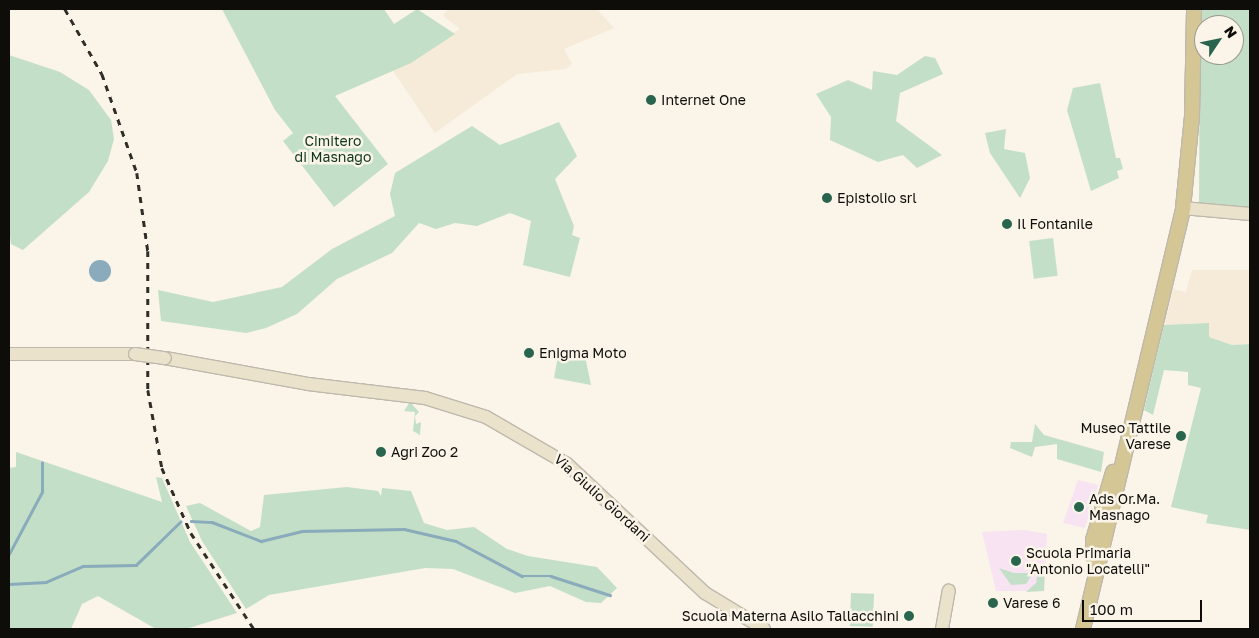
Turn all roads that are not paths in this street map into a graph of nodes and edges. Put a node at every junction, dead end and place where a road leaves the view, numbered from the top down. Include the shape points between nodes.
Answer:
1 (1194, 9) edge
2 (1183, 208) junction
3 (1250, 214) edge
4 (9, 354) edge
5 (949, 591) dead end
6 (764, 629) edge
7 (942, 629) edge
8 (1084, 629) edge

1 - 2 main road via 1192,116
2 - 3 street
2 - 8 main road
4 - 6 street, Via Giulio Giordani, bridge via 99,353 186,362 308,384 425,398 486,418 570,466 704,593
5 - 7 street

